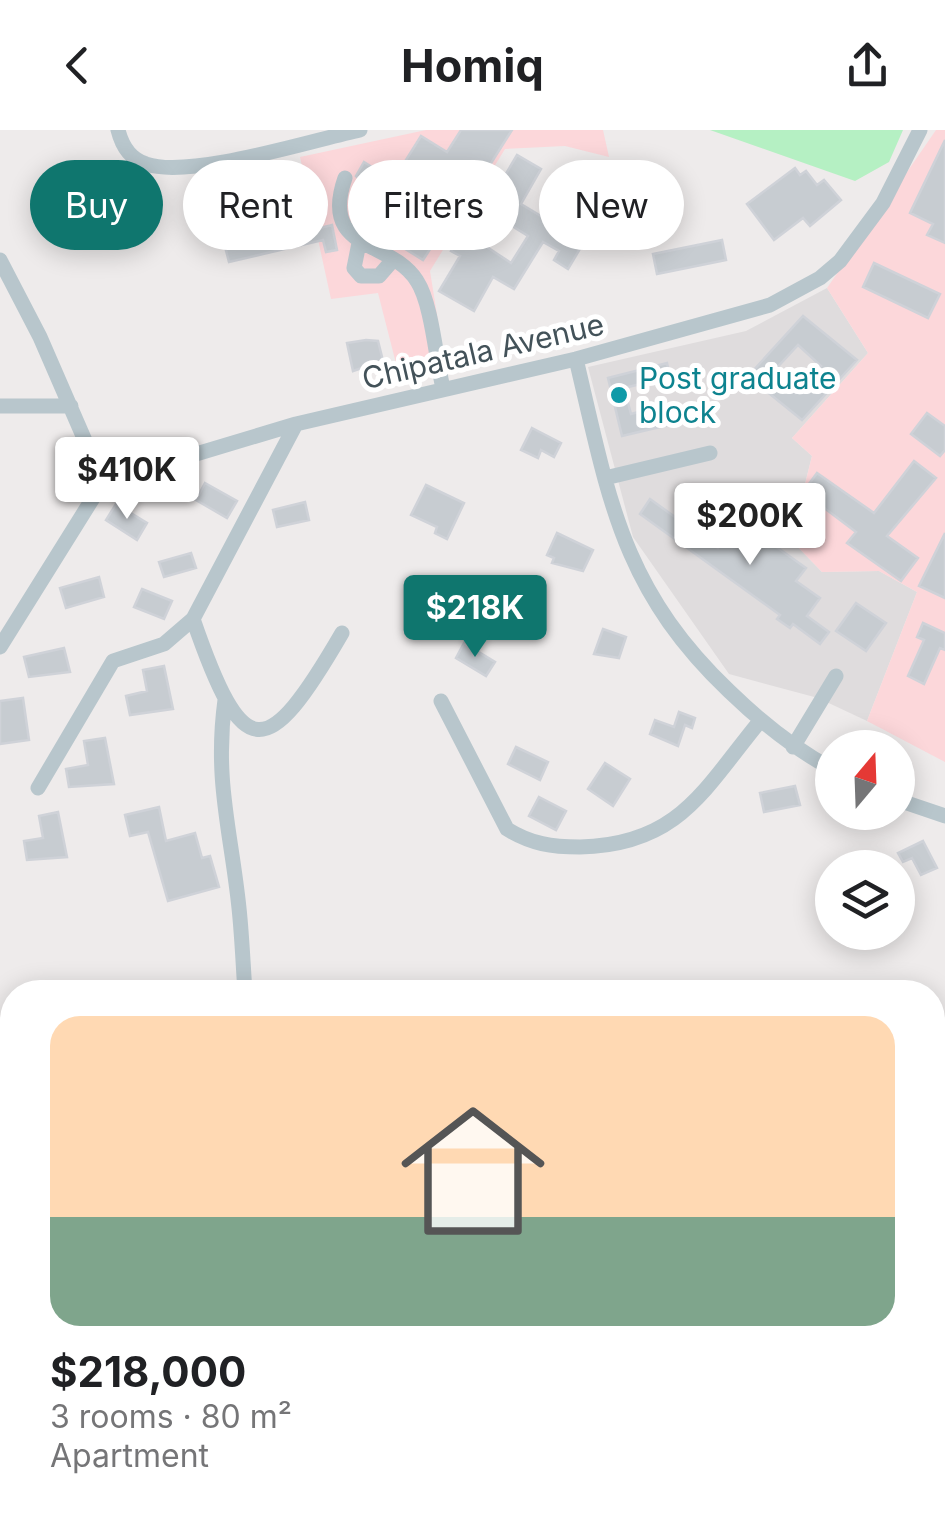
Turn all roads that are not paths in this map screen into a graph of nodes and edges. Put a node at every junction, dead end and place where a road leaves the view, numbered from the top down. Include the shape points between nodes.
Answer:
1 (118, 130) edge
2 (360, 130) edge
3 (920, 130) edge
4 (317, 135) edge
5 (345, 178) dead end
6 (348, 226) edge
7 (358, 250) edge
8 (372, 250) edge
9 (0, 260) edge
10 (392, 261) junction
11 (576, 359) junction
12 (443, 388) junction
13 (0, 406) edge
14 (71, 406) junction
15 (296, 424) junction
16 (710, 453) dead end
17 (604, 478) junction
18 (104, 482) junction
19 (192, 618) junction
20 (342, 633) dead end
21 (0, 647) edge
22 (836, 676) dead end
23 (225, 700) junction
24 (442, 701) dead end
25 (760, 721) junction
26 (793, 747) junction
27 (815, 759) edge
28 (38, 788) dead end
29 (915, 806) edge
30 (945, 816) edge
31 (244, 980) edge

1 - 4 street via 130,155 163,168
2 - 4 street
3 - 11 street, Chipatala Avenue via 884,203 820,278 741,315
5 - 6 street via 340,214
7 - 10 street via 354,268 361,276 379,276
8 - 10 street
9 - 14 street
10 - 12 street via 420,287
11 - 12 street, Chipatala Avenue
11 - 17 street
12 - 15 street, Chipatala Avenue
13 - 14 street
14 - 18 street
15 - 18 street, Chipatala Avenue
15 - 19 street
16 - 17 street
17 - 25 street via 645,590 679,638
18 - 21 street
19 - 23 street
19 - 28 street via 164,644 114,660
20 - 23 street via 281,724 244,726
22 - 26 street
23 - 31 street via 220,786
24 - 25 street via 494,810 524,840 553,847 640,840 668,826
25 - 26 street
26 - 27 street
29 - 30 street

